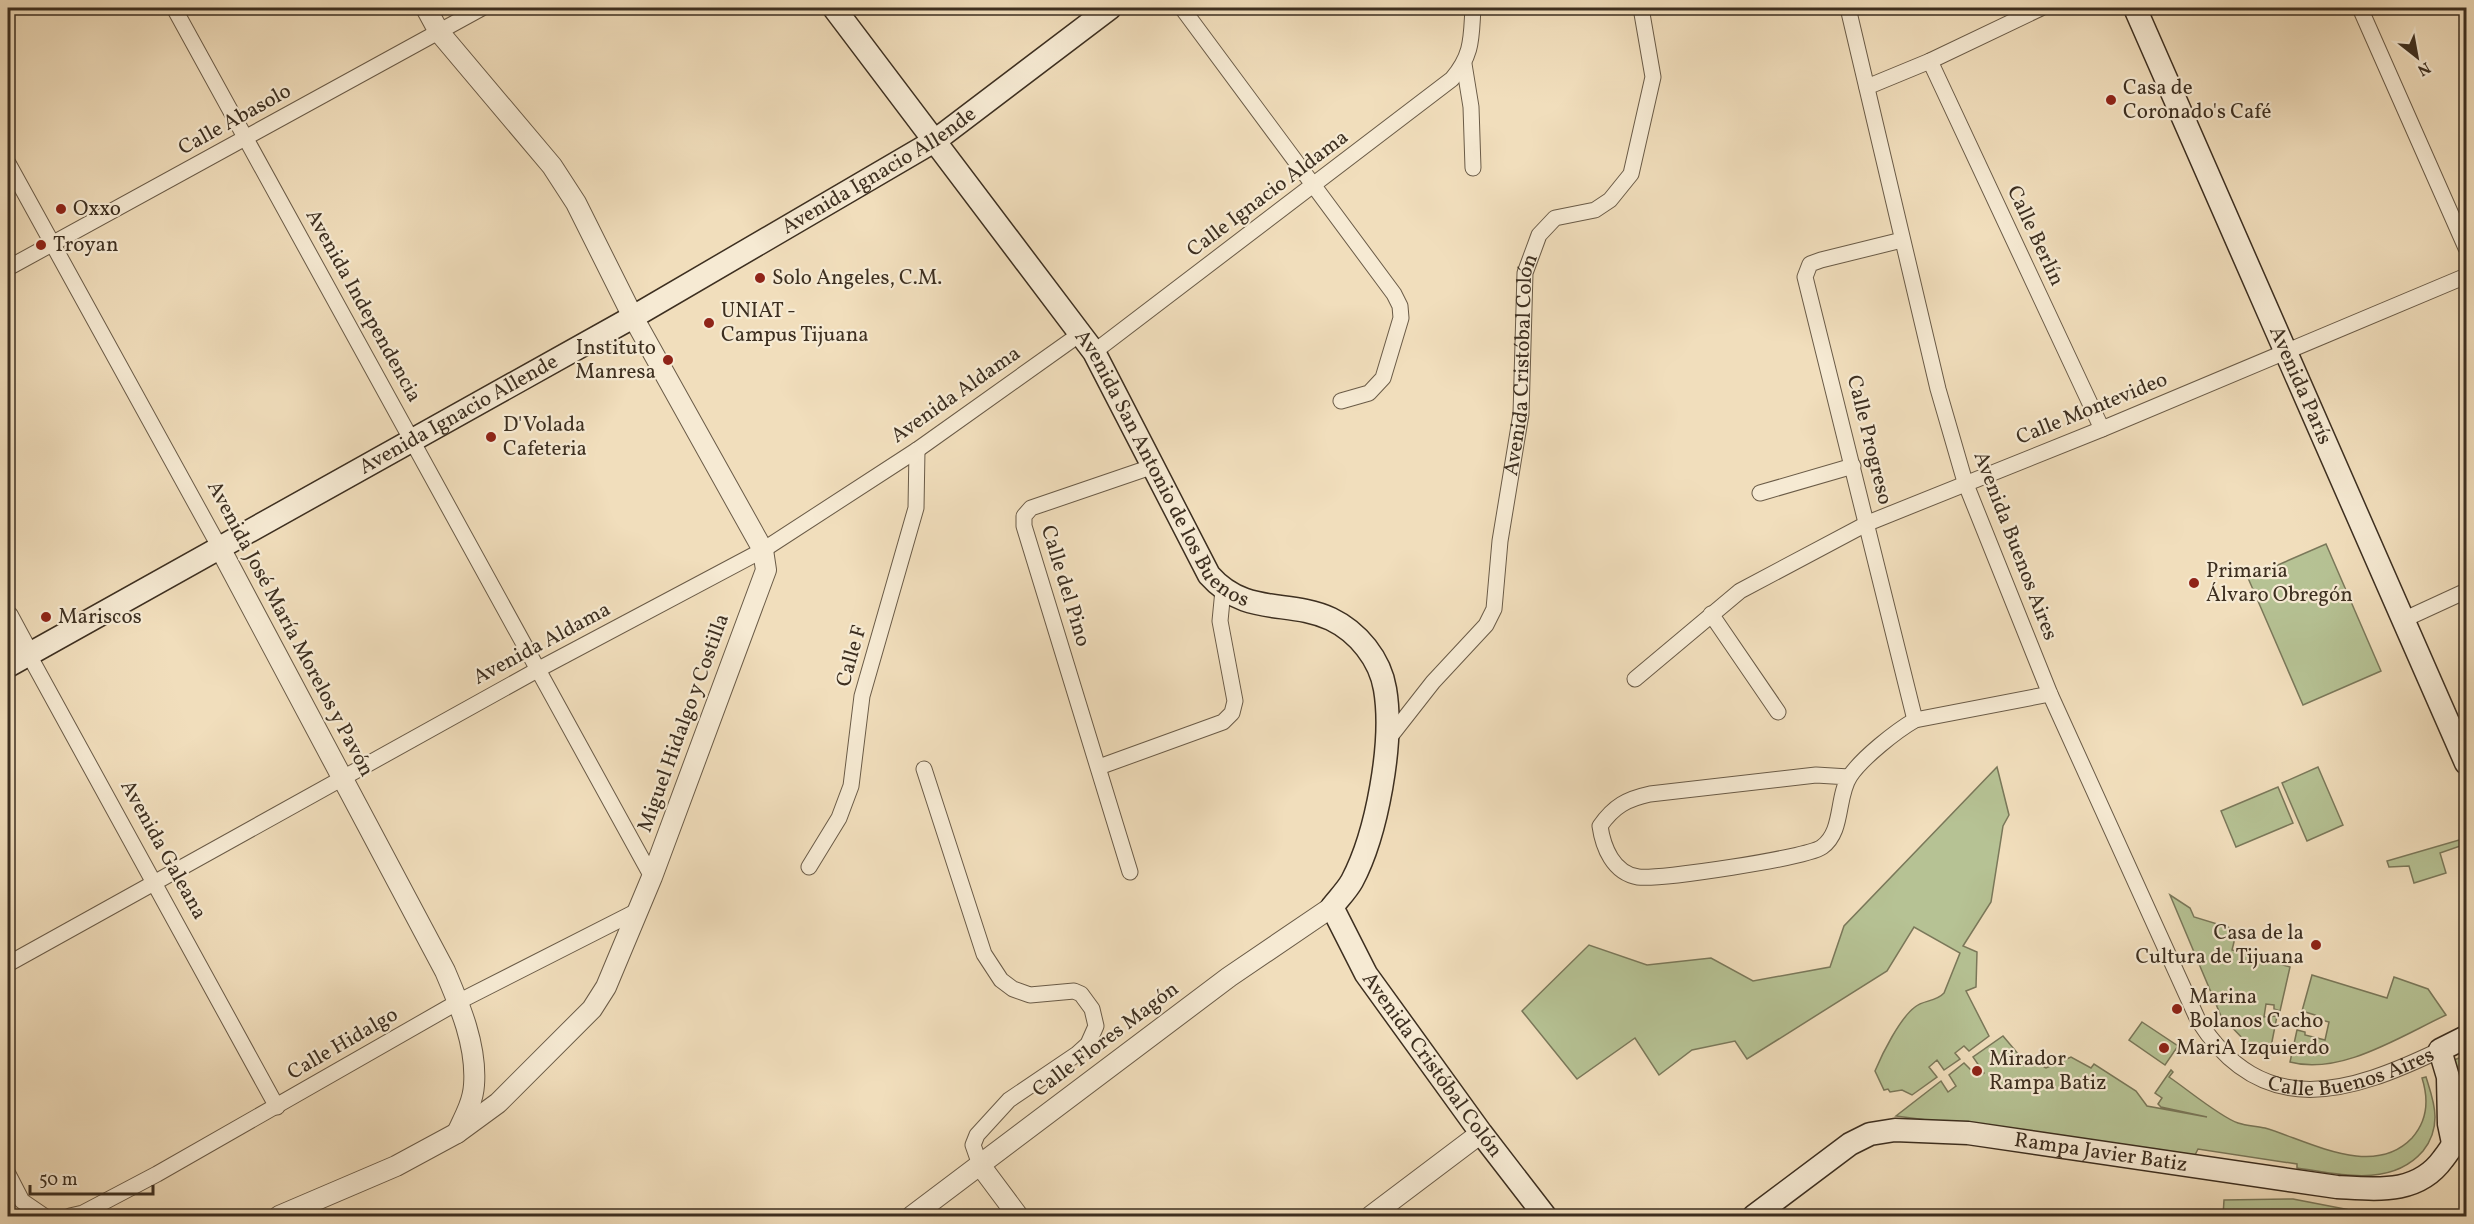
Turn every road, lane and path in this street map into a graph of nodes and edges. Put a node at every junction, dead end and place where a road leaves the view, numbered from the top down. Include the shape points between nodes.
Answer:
1 (174, 8) edge
2 (426, 8) edge
3 (482, 8) edge
4 (834, 8) edge
5 (1110, 8) edge
6 (1182, 8) edge
7 (1473, 8) edge
8 (1641, 8) edge
9 (1848, 8) edge
10 (2041, 8) edge
11 (2134, 8) edge
12 (2360, 8) edge
13 (440, 32) junction
14 (1930, 61) junction
15 (1464, 64) junction
16 (1867, 87) junction
17 (247, 137) junction
18 (936, 140) junction
19 (8, 163) edge
20 (1473, 168) dead end
21 (1315, 184) junction
22 (1902, 240) junction
23 (51, 244) junction
24 (2466, 248) edge
25 (8, 268) edge
26 (2466, 276) edge
27 (633, 317) junction
28 (1080, 334) junction
29 (1094, 352) junction
30 (2285, 353) junction
31 (1341, 401) dead end
32 (2102, 429) junction
33 (412, 439) junction
34 (917, 450) junction
35 (1154, 466) junction
36 (1853, 466) junction
37 (1965, 482) junction
38 (1760, 493) dead end
39 (1868, 523) junction
40 (220, 548) junction
41 (763, 550) junction
42 (1222, 590) junction
43 (2466, 591) edge
44 (1711, 614) junction
45 (8, 616) edge
46 (2403, 620) junction
47 (29, 655) junction
48 (8, 666) edge
49 (539, 669) junction
50 (1635, 679) dead end
51 (2050, 694) junction
52 (1778, 712) dead end
53 (1915, 720) junction
54 (1386, 742) junction
55 (2466, 763) edge
56 (1099, 767) junction
57 (924, 769) dead end
58 (1849, 777) junction
59 (343, 778) junction
60 (809, 867) dead end
61 (1130, 872) dead end
62 (652, 877) junction
63 (155, 885) junction
64 (1332, 907) junction
65 (639, 910) junction
66 (8, 964) edge
67 (458, 1002) junction
68 (2466, 1037) edge
69 (2440, 1050) junction
70 (2234, 1064) joint
71 (277, 1107) junction
72 (2466, 1124) edge
73 (457, 1133) junction
74 (1481, 1133) junction
75 (2453, 1143) junction
76 (980, 1165) junction
77 (8, 1174) edge
78 (44, 1216) edge
79 (70, 1216) edge
80 (279, 1216) edge
81 (912, 1216) edge
82 (1018, 1216) edge
83 (1371, 1216) edge
84 (1545, 1216) edge
85 (1754, 1216) edge

1 - 17 street, Avenida Independencia
2 - 13 street
3 - 13 street, Calle Abasolo
4 - 18 main road, Avenida San Antonio de los Buenos
5 - 18 main road, Avenida Ignacio Allende
6 - 21 street
7 - 15 street via 1471,48
8 - 54 street, Avenida Cristóbal Colón via 1653,77 1631,174 1610,200 1595,210 1555,219 1539,235 1525,273 1521,414 1500,541 1494,609 1486,625 1433,682
9 - 16 street, Avenida Buenos Aires
10 - 14 street
11 - 30 main road, Avenida París
12 - 24 street
13 - 17 street, Calle Abasolo
13 - 27 street via 552,166 576,203
14 - 16 street
14 - 32 street, Calle Berlín
15 - 20 street via 1471,107
15 - 21 street, Calle Ignacio Aldama via 1452,79
16 - 22 street, Avenida Buenos Aires
17 - 23 street, Calle Abasolo
17 - 33 street, Avenida Independencia
18 - 27 main road, Avenida Ignacio Allende
18 - 28 main road, Avenida San Antonio de los Buenos
19 - 23 street, Avenida José María Morelos y Pavón
21 - 29 street, Calle Ignacio Aldama
21 - 31 street via 1400,306 1401,318 1383,378 1369,393
22 - 36 street, Calle Progreso via 1821,260 1806,269
22 - 37 street, Avenida Buenos Aires
23 - 25 street, Calle Abasolo
23 - 40 street, Avenida José María Morelos y Pavón
26 - 30 street, Calle Montevideo
27 - 33 main road, Avenida Ignacio Allende
27 - 41 street
28 - 29 main road, Avenida San Antonio de los Buenos
28 - 34 street, Avenida Aldama
29 - 35 main road, Avenida San Antonio de los Buenos
30 - 32 street, Calle Montevideo
30 - 46 main road, Avenida París
32 - 37 street, Calle Montevideo
33 - 40 main road, Avenida Ignacio Allende
33 - 49 street, Avenida Independencia
34 - 41 street, Avenida Aldama
34 - 60 street, Calle F via 916,508 862,696 847,803
35 - 42 main road, Avenida San Antonio de los Buenos via 1199,558
35 - 56 street, Calle del Pino via 1031,508 1024,516
36 - 38 street
36 - 39 street, Calle Progreso
37 - 39 street, Calle Montevideo
37 - 51 street, Avenida Buenos Aires
39 - 44 street, Calle Montevideo via 1766,575
39 - 53 street, Calle Progreso
40 - 47 main road, Avenida Ignacio Allende
40 - 59 street, Avenida José María Morelos y Pavón
41 - 49 street, Avenida Aldama
41 - 62 street, Miguel Hidalgo y Costilla via 766,570
42 - 54 main road, Avenida San Antonio de los Buenos via 1248,602 1329,618 1348,629 1378,666 1385,689
42 - 56 street via 1220,621 1235,701 1232,713 1223,722
43 - 46 street
44 - 50 street, Calle Montevideo
44 - 52 street
45 - 47 street, Avenida Galeana
46 - 55 main road, Avenida París
47 - 48 main road, Avenida Ignacio Allende
47 - 63 street, Avenida Galeana
49 - 59 street, Avenida Aldama
49 - 62 street, Avenida Independencia
51 - 53 street
51 - 70 street, Avenida Buenos Aires via 2198,1020 2212,1043
53 - 58 street via 1896,731
54 - 64 main road, Avenida San Antonio de los Buenos via 1377,813 1365,853 1351,883
56 - 61 street
57 - 76 street via 992,970 1001,980 1030,995 1074,991 1081,994 1092,1009 1096,1026 1088,1044 1009,1100 977,1136 973,1145
58 - 58 street via 1831,839 1807,854 1638,877 1614,864 1602,841 1600,826 1616,807 1629,799 1816,775
59 - 63 street, Avenida Aldama
59 - 67 street, Avenida José María Morelos y Pavón
62 - 65 street, Miguel Hidalgo y Costilla
63 - 66 street, Avenida Aldama
63 - 71 street, Avenida Galeana
64 - 74 main road, Avenida Cristóbal Colón via 1366,974
64 - 76 street, Calle Flores Magón via 1229,977
65 - 67 street, Calle Hidalgo
65 - 73 street, Miguel Hidalgo y Costilla via 606,987 592,1009 498,1102
67 - 71 street, Calle Hidalgo
67 - 73 street, Avenida José María Morelos y Pavón via 470,1043 474,1086
68 - 69 main road, Calle Buenos Aires
69 - 70 street, Calle Buenos Aires via 2350,1086 2315,1091 2279,1085
69 - 75 main road via 2448,1077
71 - 79 street, Calle Hidalgo via 147,1180
72 - 75 main road, Rampa Javier Batiz
73 - 80 street, Miguel Hidalgo y Costilla via 396,1166
74 - 83 street
74 - 84 main road, Avenida Cristóbal Colón
75 - 85 main road, Rampa Javier Batiz via 2434,1170 2410,1185 2391,1190 2337,1187 1968,1133 1895,1130 1870,1134 1850,1144
76 - 81 street, Calle Flores Magón
76 - 82 street
77 - 78 street via 21,1201

